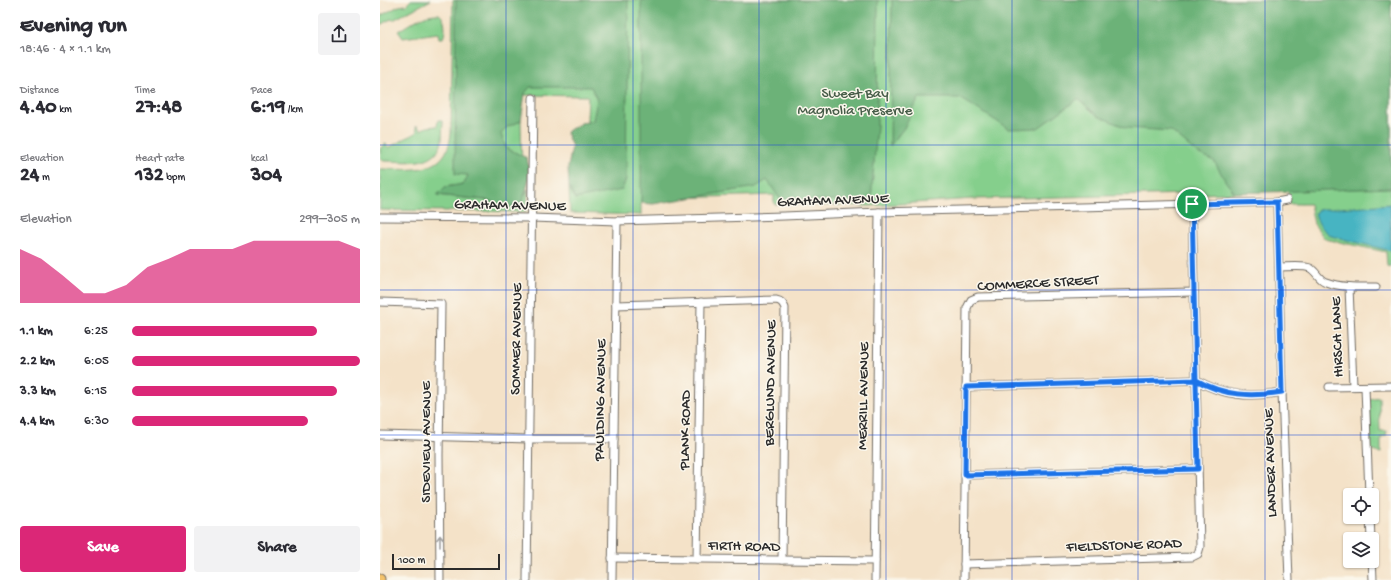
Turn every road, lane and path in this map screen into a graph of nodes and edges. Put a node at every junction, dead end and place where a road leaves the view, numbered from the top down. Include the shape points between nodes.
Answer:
1 (533, 98) dead end
2 (1287, 200) dead end
3 (1277, 202) junction
4 (1192, 204) junction
5 (879, 212) junction
6 (380, 217) edge
7 (532, 218) junction
8 (617, 221) junction
9 (1279, 267) junction
10 (1349, 287) junction
11 (1376, 287) dead end
12 (1194, 292) junction
13 (380, 302) edge
14 (701, 302) junction
15 (616, 305) junction
16 (1196, 380) junction
17 (1353, 386) junction
18 (1391, 386) edge
19 (966, 387) junction
20 (1329, 387) dead end
21 (1365, 387) junction
22 (1282, 392) junction
23 (380, 435) edge
24 (440, 437) junction
25 (529, 439) junction
26 (614, 439) junction
27 (1198, 469) junction
28 (965, 475) junction
29 (1369, 488) edge
30 (612, 558) junction
31 (697, 559) junction
32 (782, 560) junction
33 (875, 561) junction
34 (964, 564) junction
35 (1373, 568) edge
36 (440, 580) edge
37 (527, 580) edge
38 (612, 580) edge
39 (875, 580) edge
40 (964, 580) edge
41 (1289, 580) edge
42 (1373, 580) edge

1 - 7 street, SOMMER AVENUE
2 - 3 street, GRAHAM AVENUE
3 - 4 street, GRAHAM AVENUE
3 - 9 street, LANDER AVENUE
4 - 5 street, GRAHAM AVENUE
4 - 12 street, FIELDSTONE ROAD
5 - 8 street, GRAHAM AVENUE
5 - 33 street, MERRILL AVENUE
6 - 7 street, GRAHAM AVENUE
7 - 8 street, GRAHAM AVENUE
7 - 25 street, SOMMER AVENUE
8 - 15 street, PAULDING AVENUE
9 - 10 street, HIRSCH LANE via 1311,268 1323,281
9 - 22 street, LANDER AVENUE
10 - 11 street, HIRSCH LANE
10 - 17 street, HIRSCH LANE
12 - 16 street, FIELDSTONE ROAD
12 - 19 street, COMMERCE STREET via 974,298 967,308
13 - 24 street, SIDEVIEW AVENUE via 442,304
14 - 15 street, BERGLUND AVENUE
14 - 31 street, PLANK ROAD
14 - 32 street, BERGLUND AVENUE via 776,300 785,308
15 - 26 street, PAULDING AVENUE
16 - 19 street
16 - 22 street via 1231,394
16 - 27 street, FIELDSTONE ROAD
17 - 20 street
17 - 21 street
18 - 21 street
19 - 28 street, COMMERCE STREET
21 - 29 street
22 - 41 street, LANDER AVENUE
23 - 24 street
24 - 25 street
36 -> 24 street, SIDEVIEW AVENUE
25 - 26 street
25 - 37 street, SOMMER AVENUE
26 - 30 street, PAULDING AVENUE
27 - 28 street
27 - 34 street, FIELDSTONE ROAD via 1200,547 1195,556
28 - 34 street, COMMERCE STREET
30 - 31 street, FIRTH ROAD
30 - 38 street, PAULDING AVENUE
31 - 32 street, FIRTH ROAD
32 - 33 street, FIRTH ROAD
33 - 39 street, MERRILL AVENUE
34 - 40 street, COMMERCE STREET
35 - 42 street

